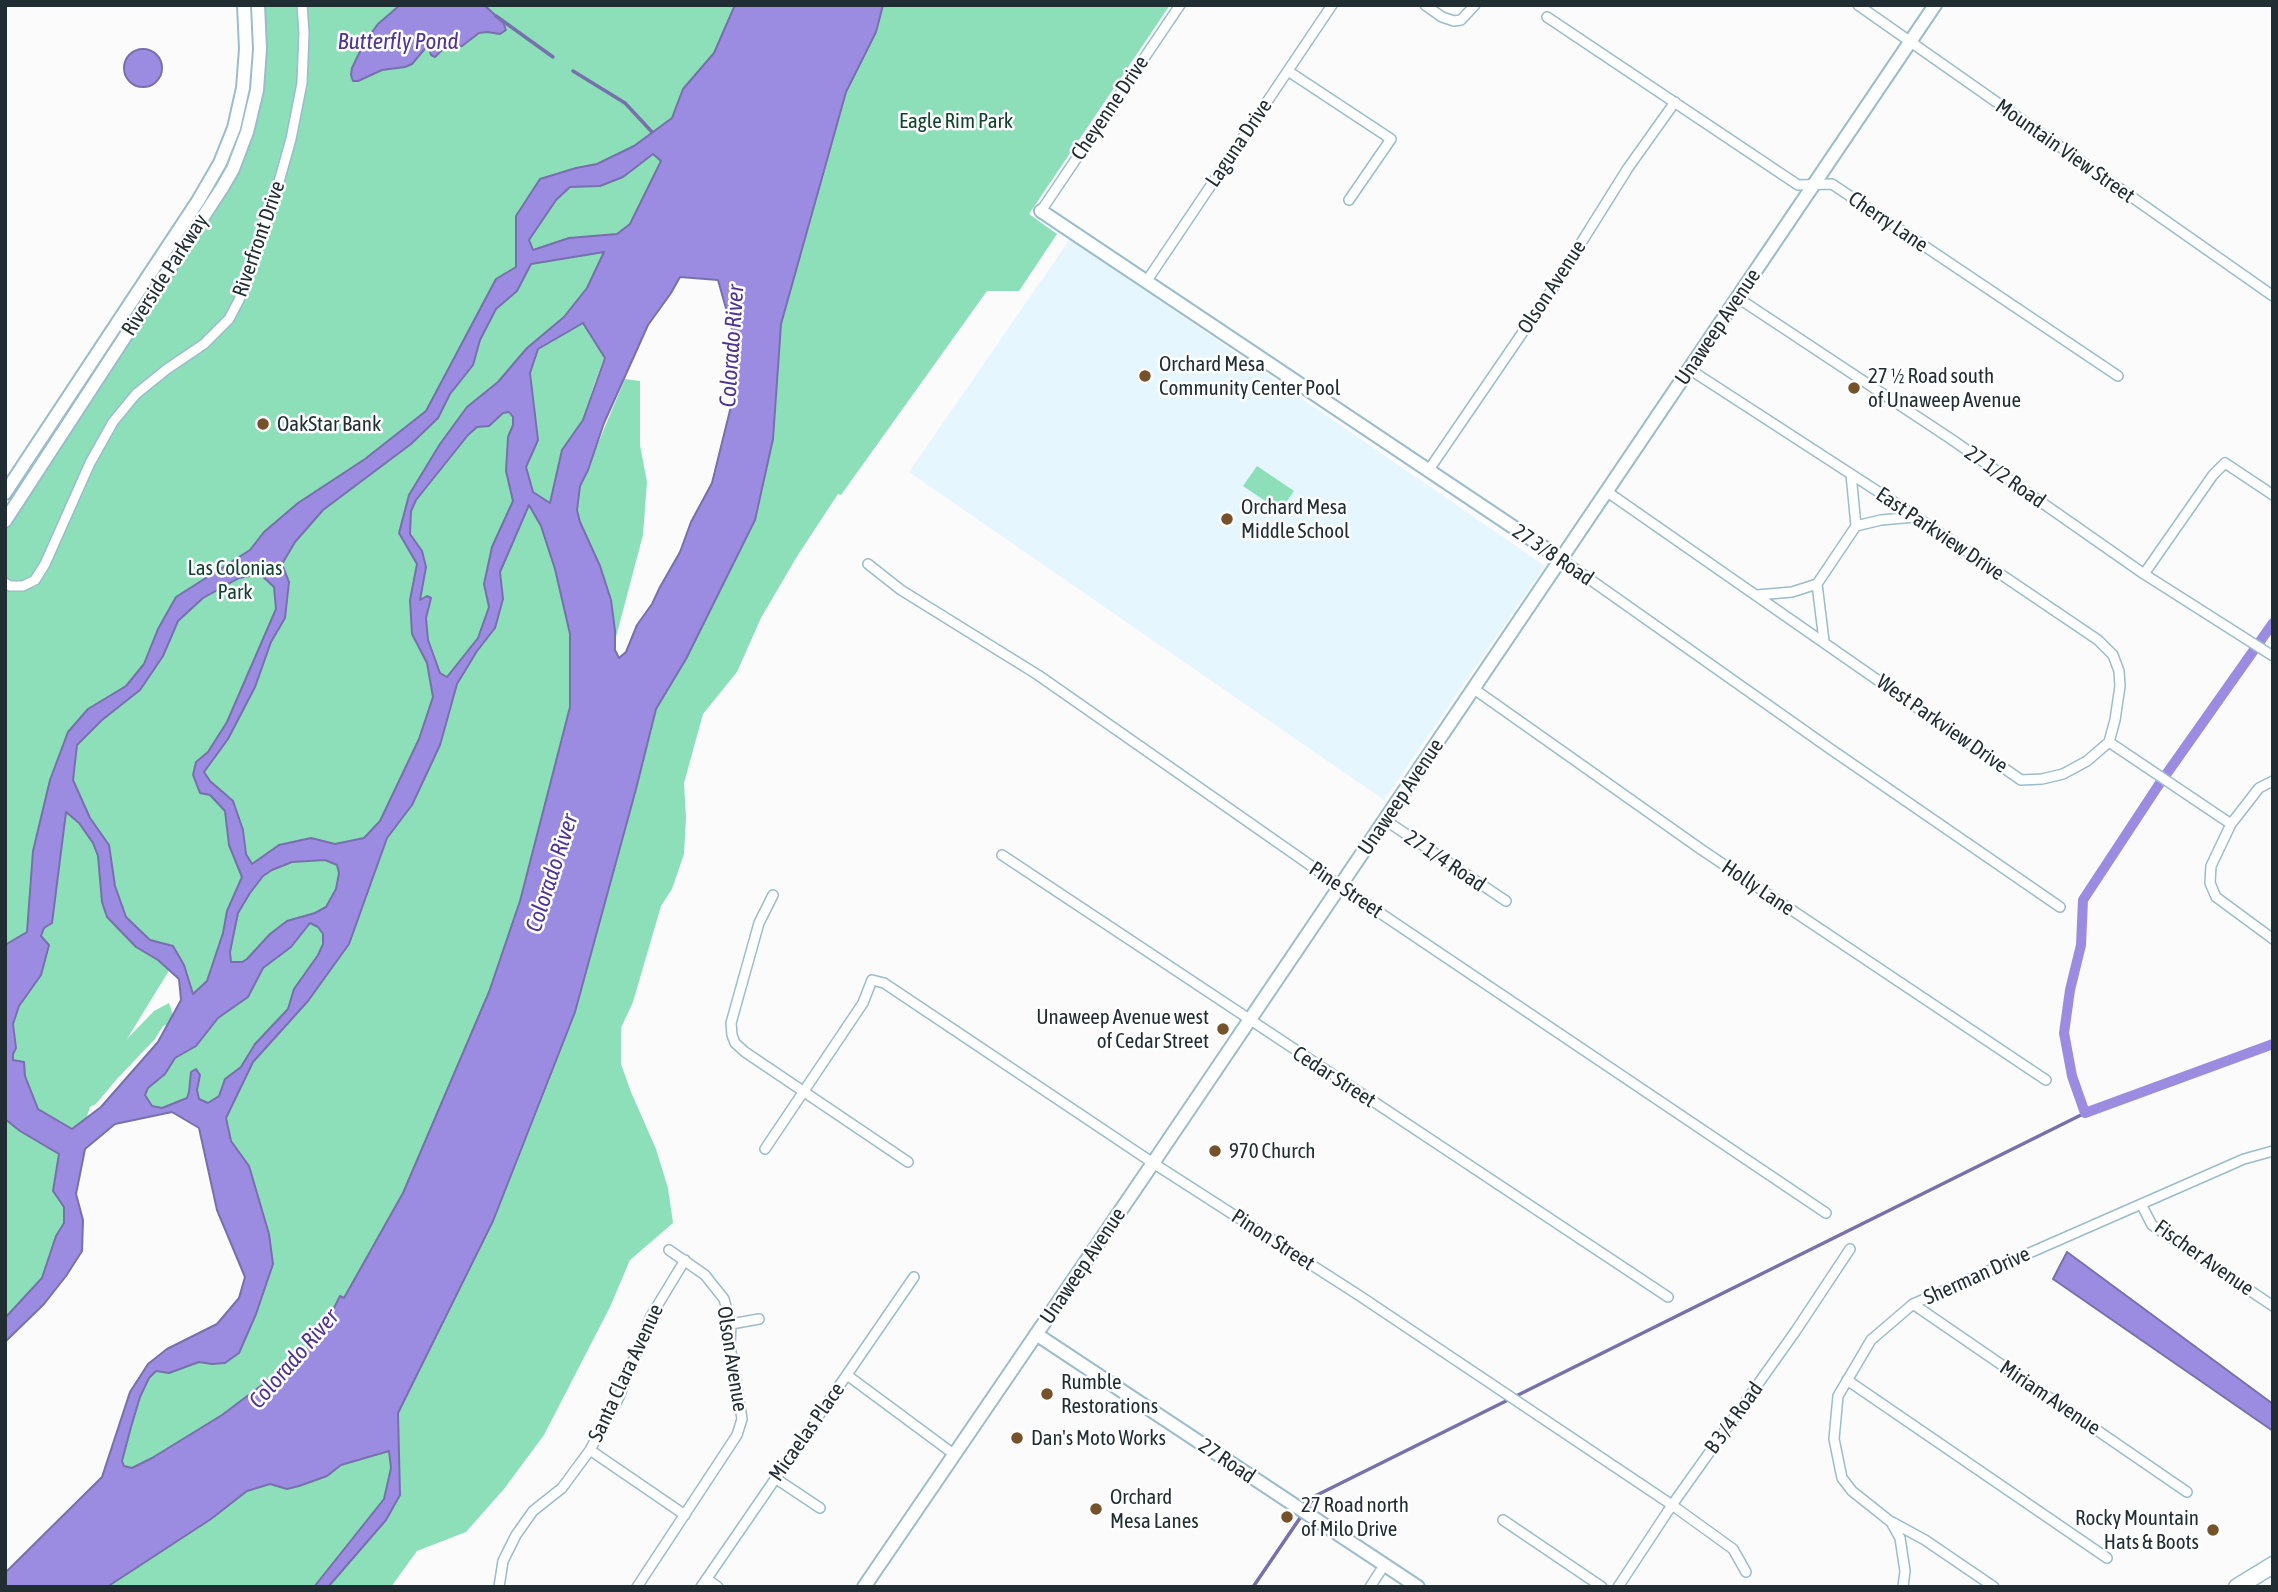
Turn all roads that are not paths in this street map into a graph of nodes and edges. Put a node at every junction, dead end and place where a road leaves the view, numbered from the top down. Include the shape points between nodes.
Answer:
1 (244, 5) edge
2 (258, 5) edge
3 (302, 5) edge
4 (1180, 5) edge
5 (1332, 5) edge
6 (1425, 5) edge
7 (1475, 5) edge
8 (1858, 5) edge
9 (1936, 5) edge
10 (1547, 17) dead end
11 (1911, 42) junction
12 (1288, 71) junction
13 (1675, 102) junction
14 (1814, 185) junction
15 (1349, 200) dead end
16 (1041, 211) joint
17 (1146, 282) junction
18 (2273, 296) edge
19 (1738, 298) junction
20 (1689, 369) junction
21 (2118, 376) dead end
22 (1428, 471) junction
23 (1851, 474) junction
24 (1606, 491) junction
25 (5, 493) edge
26 (2273, 495) edge
27 (1915, 517) junction
28 (5, 521) edge
29 (1856, 526) junction
30 (1561, 559) junction
31 (868, 564) dead end
32 (2144, 574) junction
33 (5, 583) edge
34 (1817, 584) junction
35 (1757, 595) junction
36 (1824, 641) junction
37 (2273, 656) edge
38 (1474, 689) junction
39 (2109, 742) junction
40 (2273, 781) edge
41 (1385, 820) junction
42 (2231, 824) junction
43 (1002, 855) dead end
44 (1340, 886) junction
45 (774, 895) dead end
46 (1506, 901) dead end
47 (2060, 907) dead end
48 (2273, 939) edge
49 (1249, 1020) junction
50 (2046, 1080) dead end
51 (804, 1092) junction
52 (765, 1149) dead end
53 (2273, 1151) edge
54 (908, 1162) dead end
55 (1153, 1163) junction
56 (2141, 1204) junction
57 (1826, 1213) dead end
58 (1850, 1249) dead end
59 (669, 1250) dead end
60 (685, 1260) junction
61 (915, 1277) dead end
62 (1668, 1297) dead end
63 (1913, 1304) junction
64 (2273, 1306) edge
65 (759, 1318) dead end
66 (731, 1324) junction
67 (1036, 1334) junction
68 (847, 1375) junction
69 (1847, 1380) junction
70 (590, 1450) junction
71 (954, 1455) junction
72 (775, 1478) junction
73 (2188, 1492) dead end
74 (1672, 1505) junction
75 (820, 1508) dead end
76 (685, 1515) junction
77 (1503, 1520) dead end
78 (1891, 1522) junction
79 (2107, 1558) dead end
80 (1385, 1564) junction
81 (2273, 1565) edge
82 (1746, 1572) dead end
83 (704, 1583) edge
84 (869, 1585) edge
85 (499, 1587) edge
86 (637, 1587) edge
87 (718, 1587) edge
88 (1370, 1587) edge
89 (1418, 1587) edge
90 (1602, 1587) edge
91 (1618, 1587) edge
92 (1903, 1587) edge
93 (1994, 1587) edge
94 (2237, 1587) edge

1 - 25 main road, Riverside Parkway via 246,70 234,128 220,163
2 - 28 main road, Riverside Parkway via 257,90 233,169
3 - 33 street, Riverfront Drive via 302,83 291,139 239,300 229,319 204,344 136,394 113,422 35,580 23,586
4 - 16 street, Cheyenne Drive
5 - 12 street, Laguna Drive
6 - 7 street via 1454,21
8 - 11 street, Mountain View Street
9 - 11 main road, Unaweep Avenue
10 - 13 street, Cherry Lane
11 - 14 main road, Unaweep Avenue
11 - 18 street, Mountain View Street
12 - 15 street via 1391,139
12 - 17 street, Laguna Drive
13 - 14 street, Cherry Lane via 1798,185
13 - 22 street, Olson Avenue
14 - 19 main road, Unaweep Avenue
14 - 21 street, Cherry Lane via 1832,184
16 - 17 main road, 27 3/8 Road
17 - 22 main road, 27 3/8 Road
19 - 20 main road, Unaweep Avenue
19 - 32 street, 27 1/2 Road
20 - 23 street, East Parkview Drive
20 - 24 main road, Unaweep Avenue
22 - 30 main road, 27 3/8 Road
23 - 27 street, East Parkview Drive
23 - 29 street
24 - 30 main road, Unaweep Avenue
24 - 35 street, West Parkview Drive
26 - 32 street via 2225,463
27 - 29 street
27 - 39 street, East Parkview Drive via 2098,640 2113,655 2120,685
29 - 34 street
30 - 38 main road, Unaweep Avenue
30 - 47 street, 27 3/8 Road
31 - 44 street, Pine Street via 901,590 1038,675
32 - 37 street, 27 1/2 Road
34 - 35 street
34 - 36 street
35 - 36 street, West Parkview Drive
36 - 39 street, West Parkview Drive via 2021,780 2063,774
38 - 41 main road, Unaweep Avenue
38 - 50 street, Holly Lane via 1702,850
39 - 42 street
40 - 42 street via 2259,788
41 - 44 main road, Unaweep Avenue
41 - 46 street, 27 1/4 Road
42 - 48 street via 2211,866 2210,883 2216,897
43 - 49 street, Cedar Street
44 - 49 main road, Unaweep Avenue
44 - 57 street, Pine Street
45 - 51 street via 759,923 731,1023 732,1035 745,1052
49 - 55 main road, Unaweep Avenue
49 - 62 street, Cedar Street
51 - 52 street
51 - 54 street
51 - 55 street, Pinon Street via 863,1003 872,980 884,983
53 - 56 street, Sherman Drive
55 - 67 main road, Unaweep Avenue
55 - 74 street, Pinon Street
56 - 63 street, Sherman Drive
56 - 64 street, Fischer Avenue via 2152,1225
58 - 74 street, B 3/4 Road
59 - 60 street, Olson Avenue
60 - 66 street, Olson Avenue via 724,1298
60 - 70 street, Santa Clara Avenue via 650,1316 620,1398
61 - 68 street, Micaelas Place
63 - 69 street, Sherman Drive via 1871,1340
63 - 73 street, Miriam Avenue
65 - 66 street
66 - 76 street, Olson Avenue via 730,1346 742,1419 737,1436
67 - 71 main road, Unaweep Avenue
67 - 80 main road, 27 Road
68 - 71 street
68 - 72 street, Micaelas Place
69 - 78 street, Sherman Drive via 1838,1396 1835,1439 1842,1478 1852,1492
69 - 79 street
70 - 76 street
70 - 85 street, Santa Clara Avenue via 562,1488 533,1511 516,1535 503,1561
71 - 84 main road, Unaweep Avenue
72 - 75 street
72 - 83 street, Micaelas Place
74 - 82 street, Pinon Street via 1733,1549
74 - 91 street, B 3/4 Road
76 - 86 street, Olson Avenue
77 - 90 street
78 - 92 street via 1900,1538
78 - 93 street, Sherman Drive
80 - 88 street
80 - 89 main road, 27 Road
81 - 94 highway
83 - 87 street

